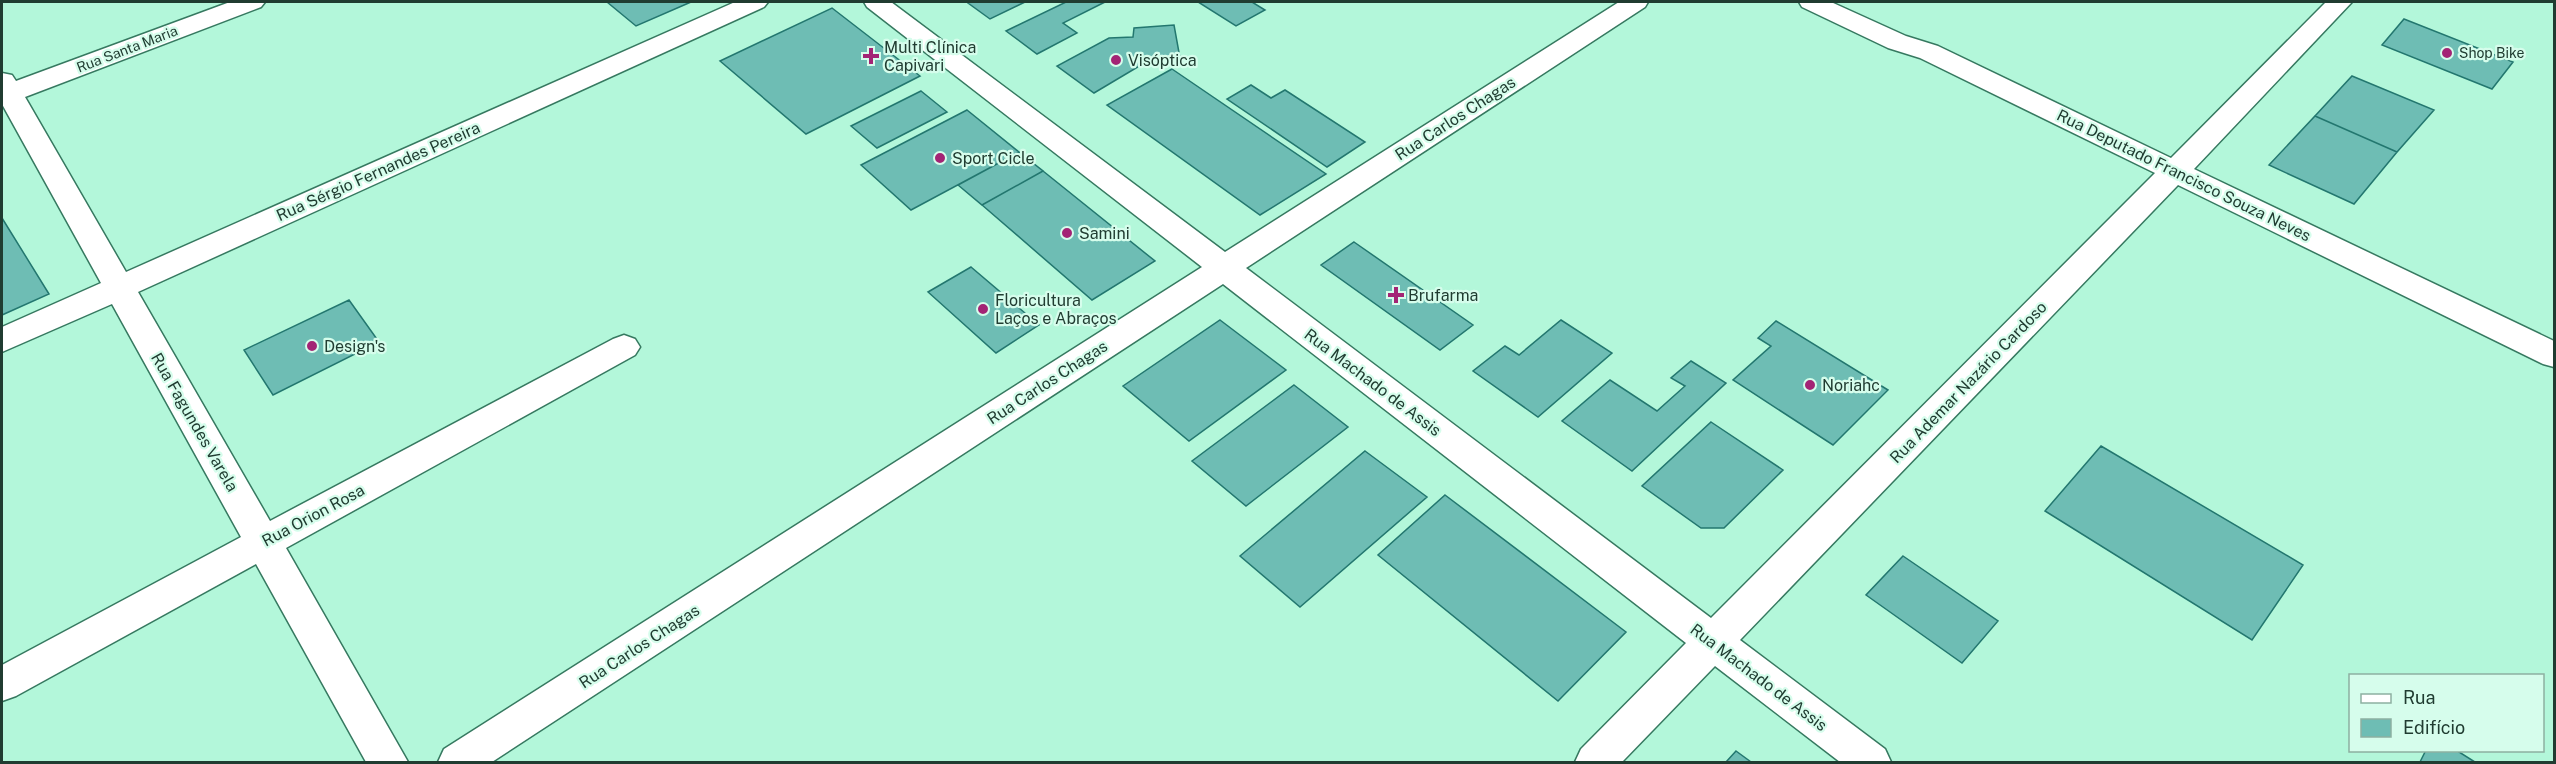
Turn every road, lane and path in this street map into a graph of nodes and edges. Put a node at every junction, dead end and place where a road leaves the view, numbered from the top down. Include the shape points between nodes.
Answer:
1 (252, 2) edge
2 (755, 2) edge
3 (877, 2) edge
4 (1636, 2) edge
5 (1811, 2) edge
6 (2340, 2) edge
7 (4, 91) edge
8 (2175, 170) junction
9 (1224, 268) junction
10 (118, 288) junction
11 (2, 340) edge
12 (624, 347) dead end
13 (2554, 355) edge
14 (263, 542) junction
15 (1713, 642) junction
16 (2, 684) edge
17 (388, 762) edge
18 (458, 762) edge
19 (1595, 762) edge
20 (1871, 762) edge

1 - 7 street, Rua Santa Maria
2 - 10 street, Rua Sérgio Fernandes Pereira
3 - 9 street, Rua Machado de Assis
4 - 9 street, Rua Carlos Chagas
5 - 8 street, Rua Deputado Francisco Souza Neves via 1896,42 1929,52
6 - 8 street, Rua Ademar Nazário Cardoso
7 - 10 street, Rua Fagundes Varela
8 - 13 street, Rua Deputado Francisco Souza Neves
8 - 15 street, Rua Ademar Nazário Cardoso
9 - 15 street, Rua Machado de Assis
9 - 18 street, Rua Carlos Chagas
10 - 11 street, Rua Sérgio Fernandes Pereira
10 - 14 street, Rua Fagundes Varela
12 - 14 street, Rua Orion Rosa
14 - 16 street, Rua Orion Rosa
14 - 17 street, Rua Fagundes Varela
15 - 19 street, Rua Ademar Nazário Cardoso
15 - 20 street, Rua Machado de Assis

